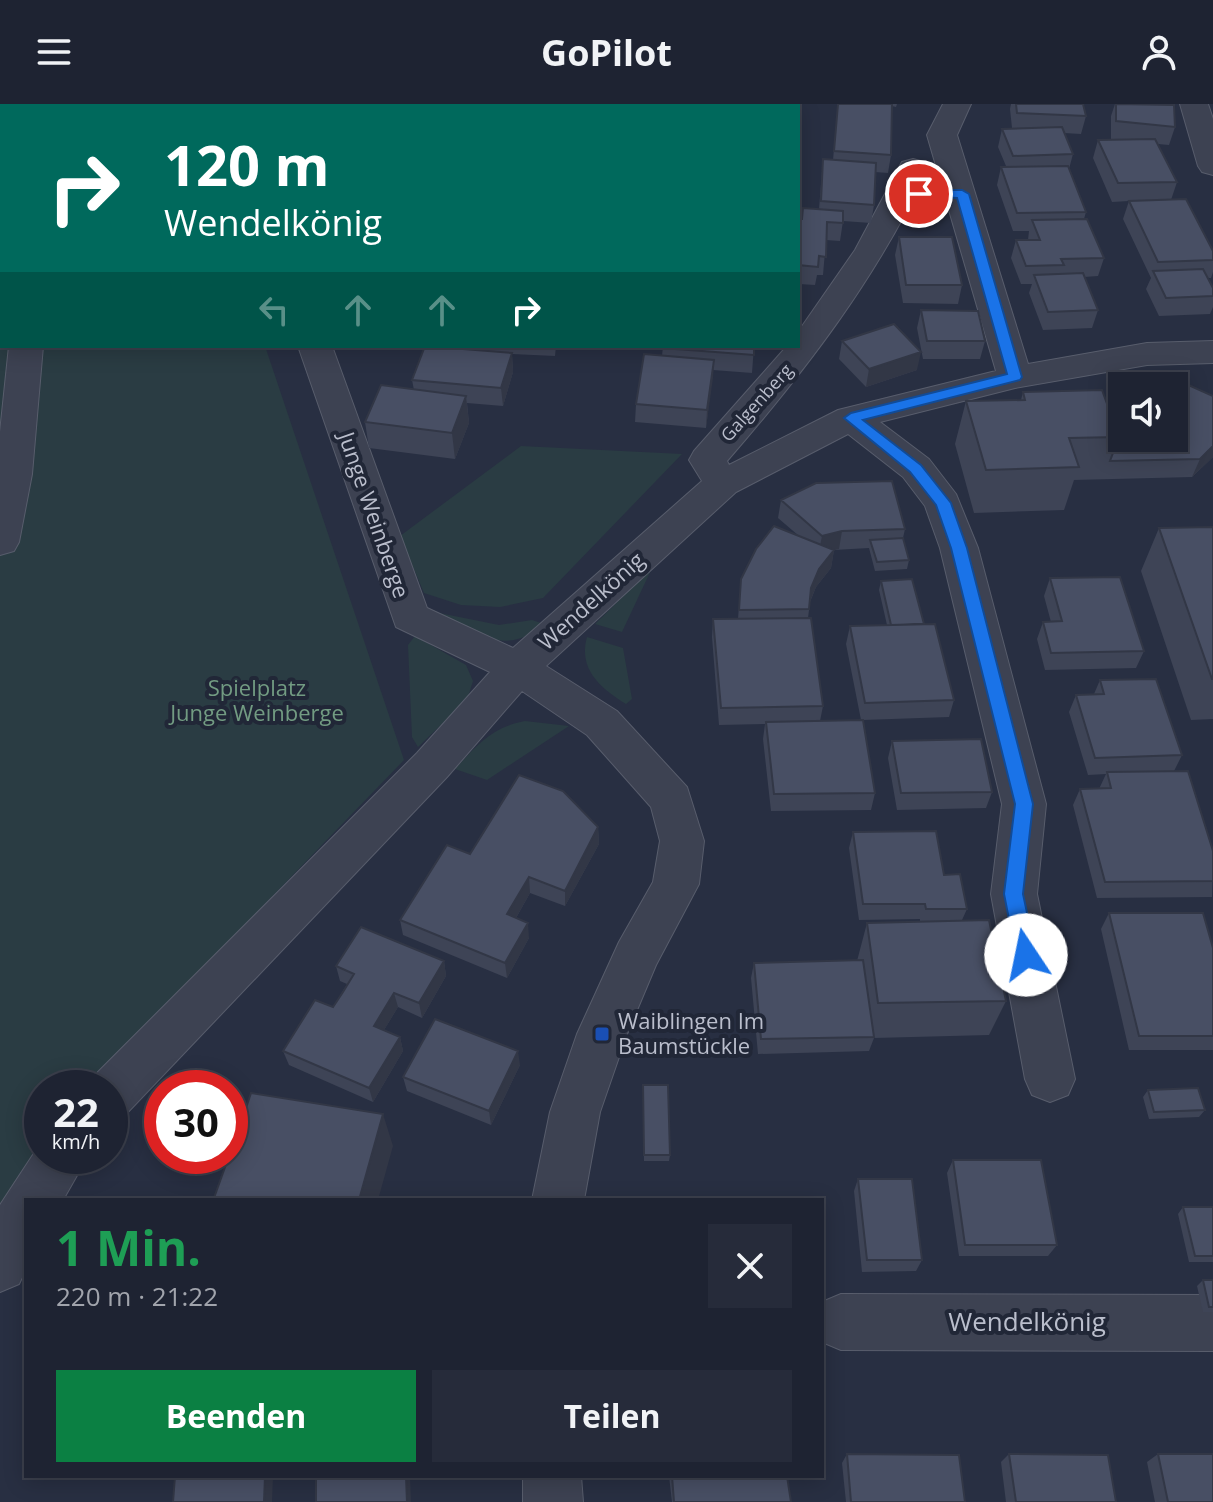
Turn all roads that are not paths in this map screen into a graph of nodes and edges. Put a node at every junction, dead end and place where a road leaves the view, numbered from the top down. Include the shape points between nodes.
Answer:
1 (957, 104) edge
2 (1194, 104) edge
3 (1213, 166) edge
4 (913, 168) dead end
5 (962, 194) junction
6 (899, 202) junction
7 (26, 348) edge
8 (329, 351) edge
9 (1213, 352) edge
10 (1015, 377) junction
11 (851, 418) junction
12 (723, 483) junction
13 (0, 542) edge
14 (518, 668) junction
15 (128, 1077) edge
16 (1050, 1079) dead end
17 (50, 1174) edge
18 (33, 1198) edge
19 (558, 1198) edge
20 (24, 1212) edge
21 (0, 1265) edge
22 (841, 1322) dead end
23 (1213, 1323) edge
24 (552, 1478) edge
25 (553, 1502) edge

1 - 5 street via 942,135
2 - 3 street
4 - 6 street, Galgenberg
5 - 6 street via 919,194
5 - 10 street
6 - 12 street, Galgenberg via 856,277 806,348 707,460
7 - 13 street via 14,474
8 - 14 street, Junge Weinberge via 410,617
9 - 10 street, Wendelkönig via 1147,354
10 - 11 street, Wendelkönig
11 - 12 street, Wendelkönig
11 - 16 street via 916,468 943,503 959,548 1024,804 1014,894
12 - 14 street, Wendelkönig
14 - 15 street, Wendelkönig via 432,765
14 - 19 street, Junge Weinberge via 602,723 671,800 682,841 676,884 602,1034 575,1112
17 - 18 street
20 - 21 street
22 - 23 street, Wendelkönig
24 - 25 street

